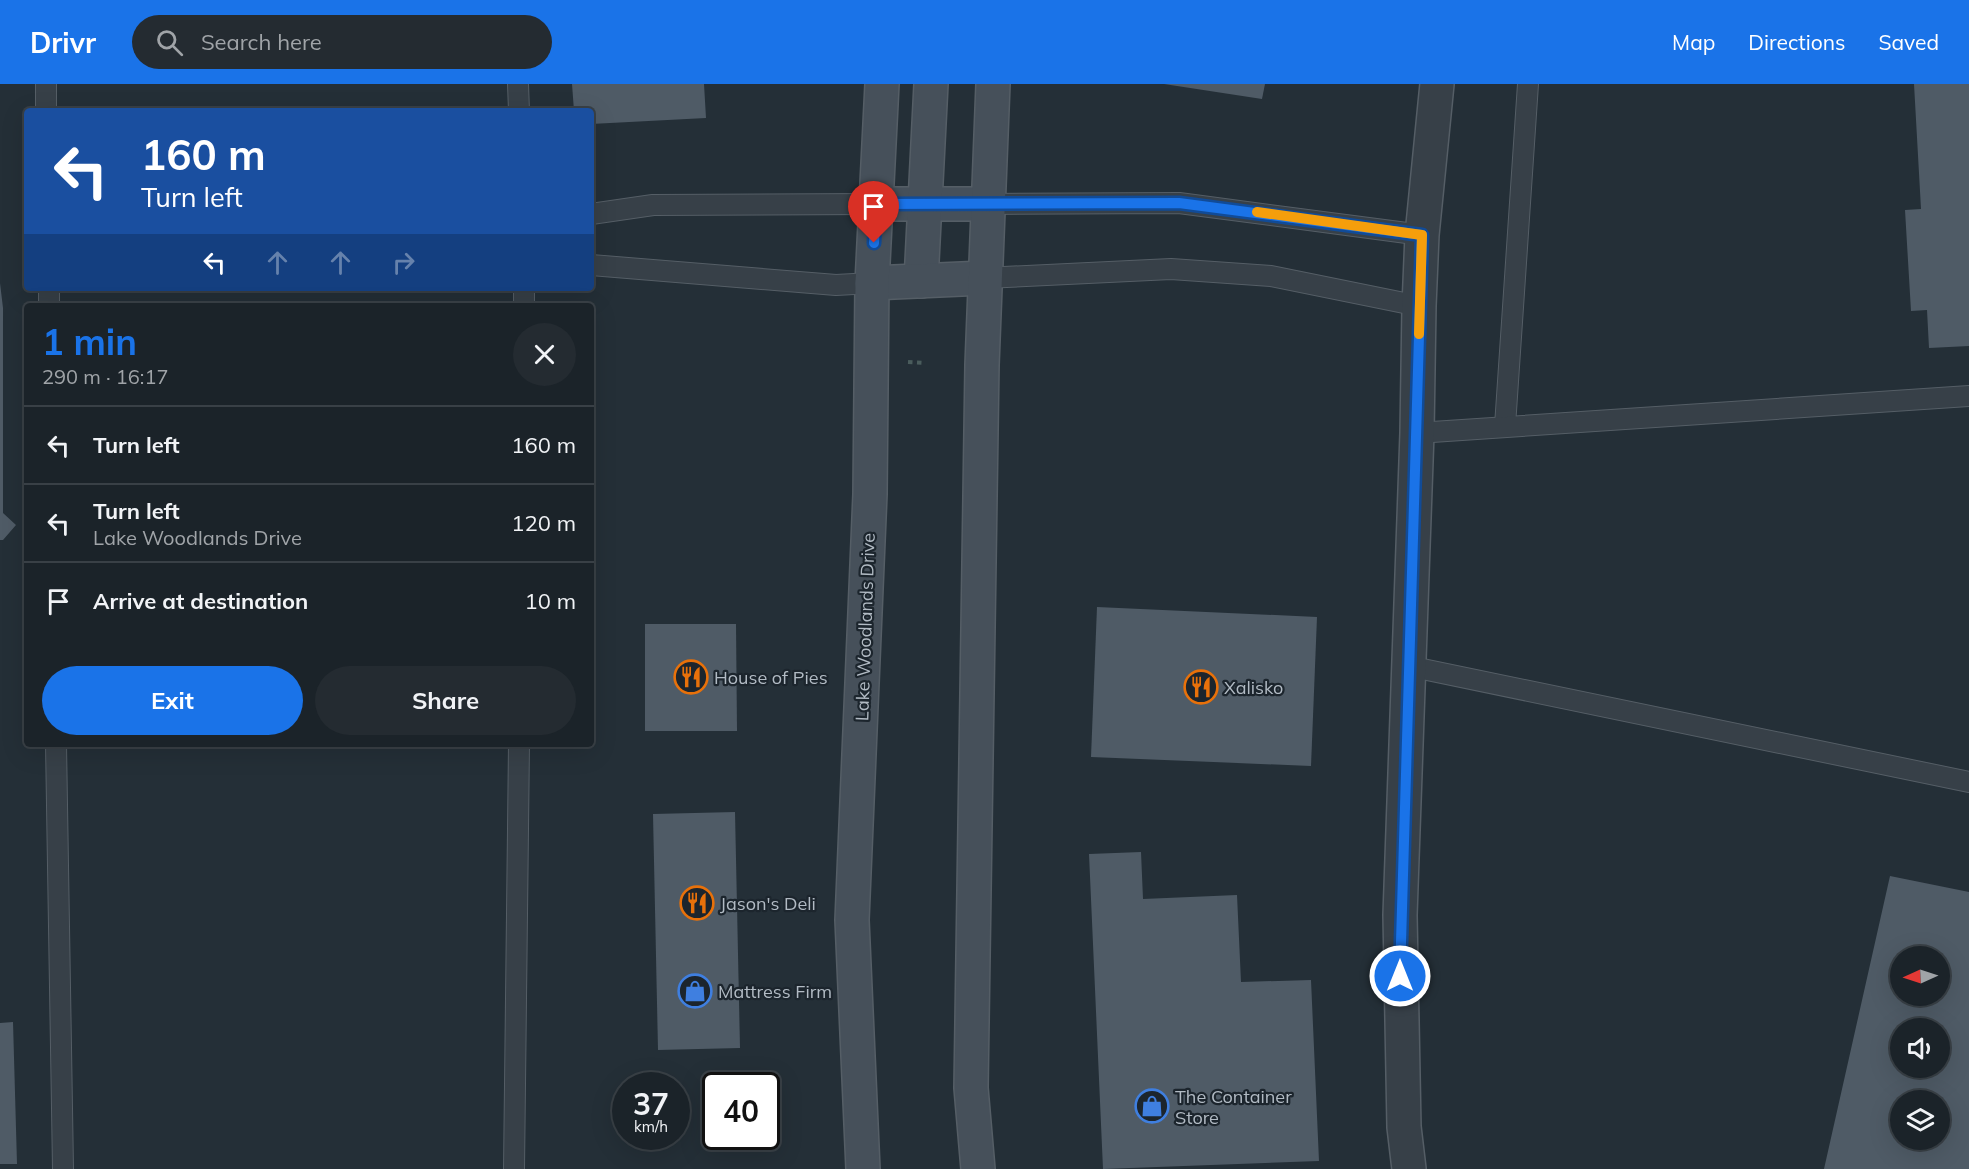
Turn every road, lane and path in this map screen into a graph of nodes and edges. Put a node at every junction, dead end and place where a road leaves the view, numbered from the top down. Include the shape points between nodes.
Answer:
1 (46, 84) edge
2 (518, 84) edge
3 (882, 84) edge
4 (931, 84) edge
5 (993, 84) edge
6 (1437, 84) edge
7 (1528, 84) edge
8 (46, 108) edge
9 (519, 108) edge
10 (876, 204) junction
11 (927, 204) junction
12 (988, 204) junction
13 (594, 214) edge
14 (1422, 235) junction
15 (594, 265) edge
16 (984, 278) junction
17 (921, 281) junction
18 (872, 283) junction
19 (1419, 306) junction
20 (908, 362) dead end
21 (926, 363) dead end
22 (1969, 396) edge
23 (1504, 426) junction
24 (1417, 433) junction
25 (1408, 666) junction
26 (56, 747) edge
27 (519, 747) edge
28 (1969, 782) edge
29 (63, 1169) edge
30 (514, 1169) edge
31 (863, 1169) edge
32 (978, 1169) edge
33 (1409, 1169) edge

1 - 8 lane
2 - 9 lane
3 - 10 main road, Lake Woodlands Drive
4 - 11 main road
5 - 12 main road
6 - 14 street
7 - 23 lane
10 - 11 main road
10 - 13 lane via 653,205
10 - 18 main road, Lake Woodlands Drive
11 - 12 main road
11 - 17 main road
12 - 14 lane via 1179,203
12 - 16 main road
14 - 19 street
15 - 18 lane via 836,285
16 - 17 main road
16 - 19 lane via 1171,269 1271,276
16 - 32 main road via 971,1088
17 - 18 main road
18 - 31 main road, Lake Woodlands Drive via 870,494 852,920
19 - 24 street
20 - 21 path
22 - 23 lane
23 - 24 lane
24 - 25 street
25 - 28 lane
25 - 33 street via 1400,994
26 - 29 lane
27 - 30 lane

